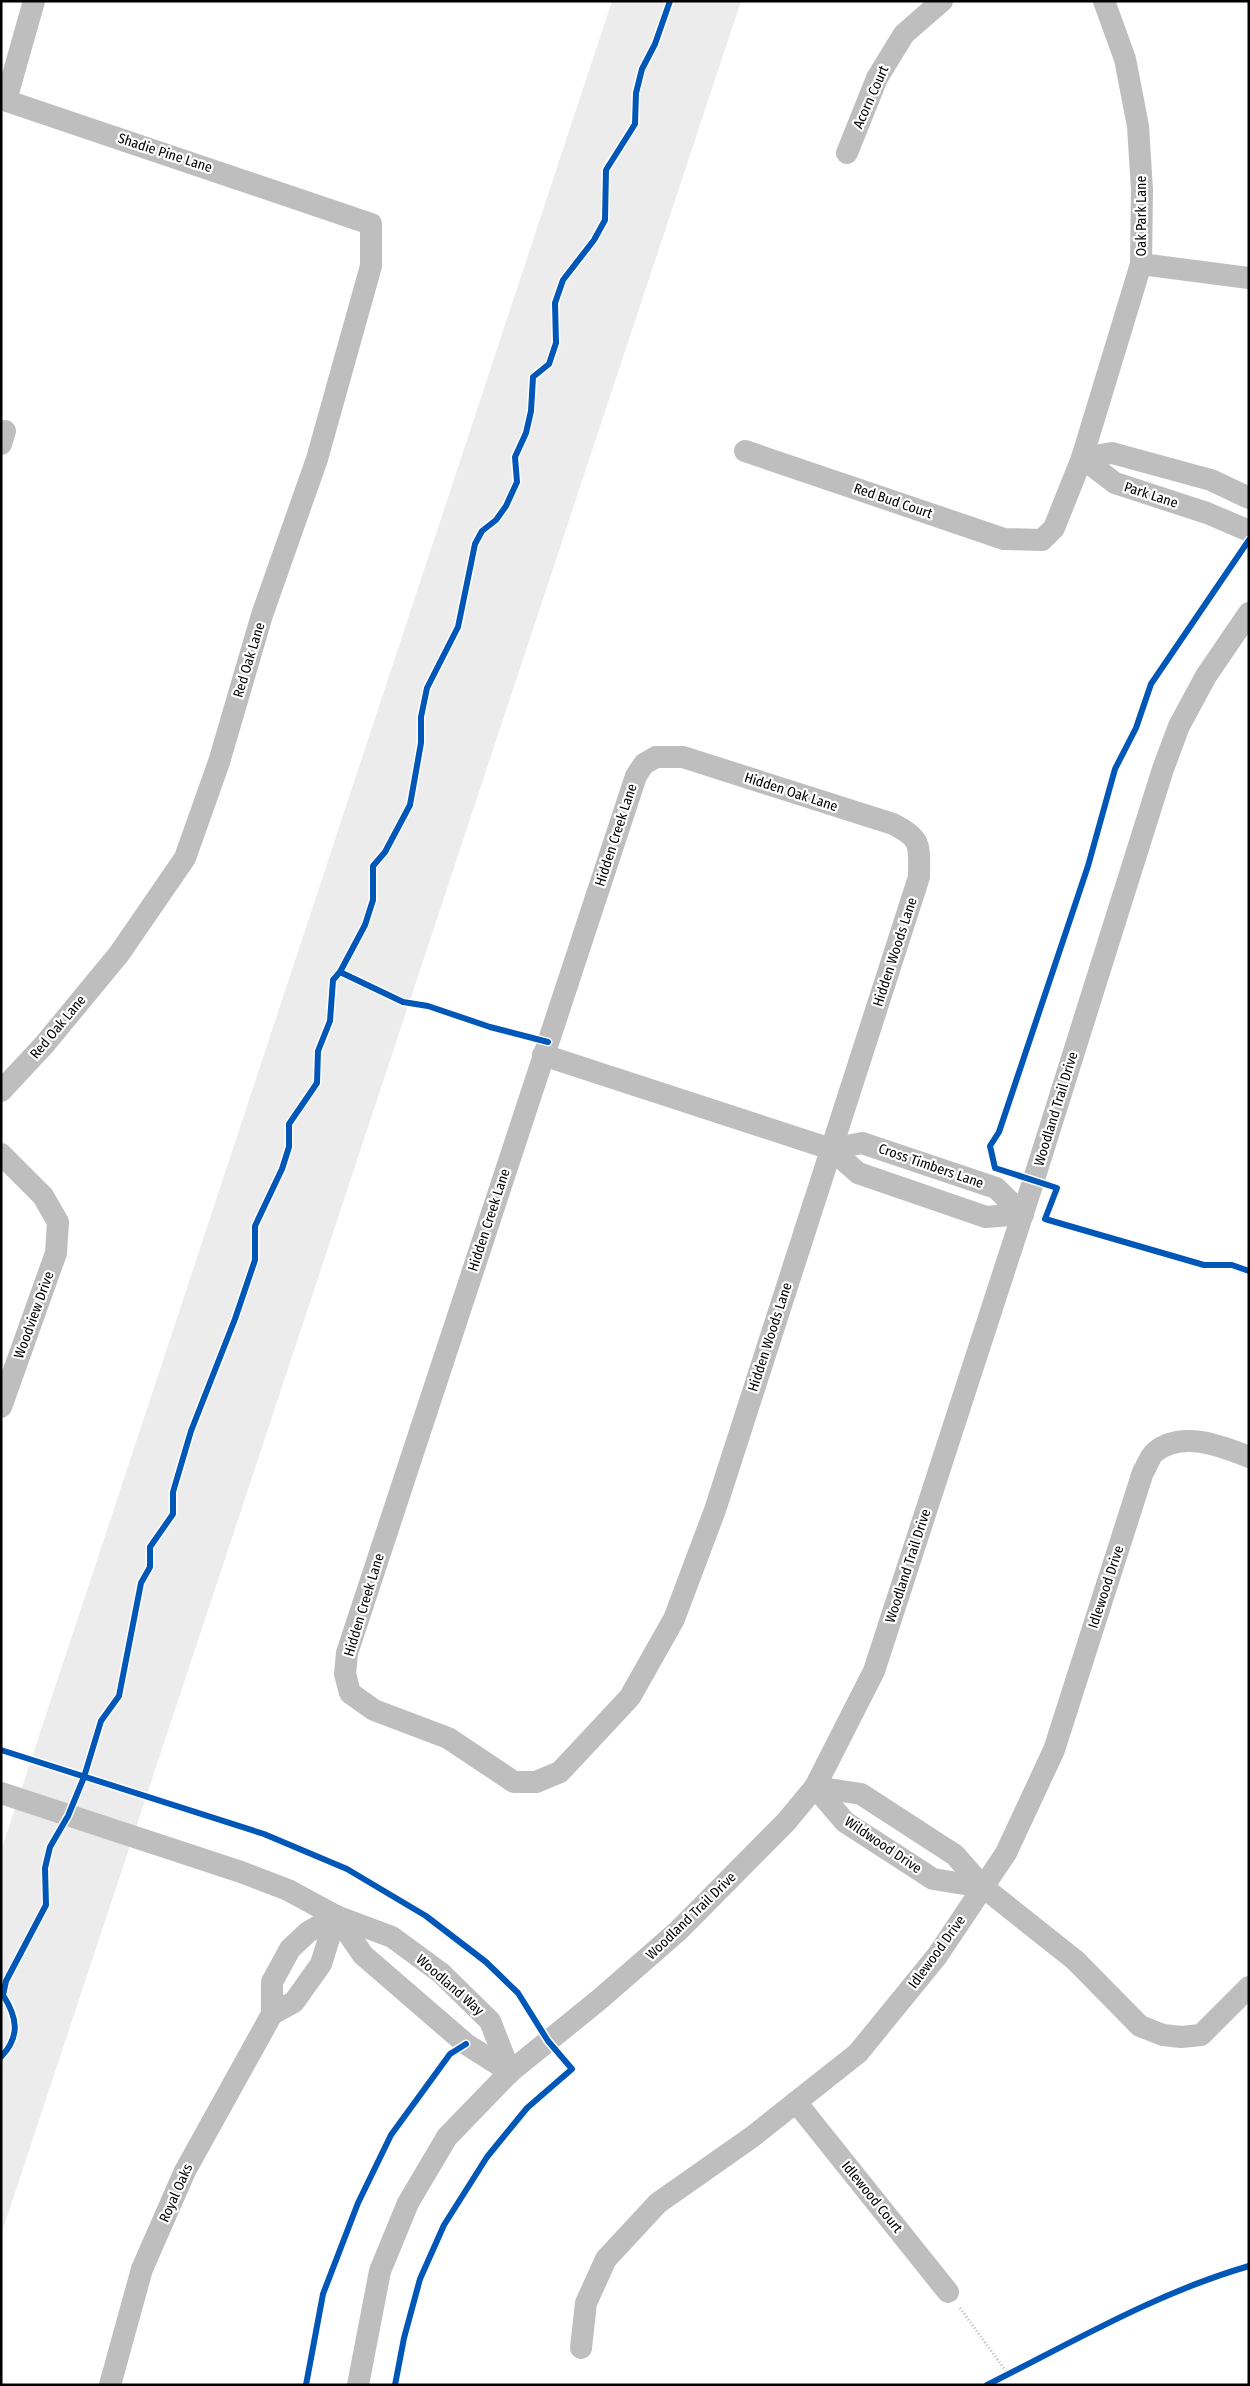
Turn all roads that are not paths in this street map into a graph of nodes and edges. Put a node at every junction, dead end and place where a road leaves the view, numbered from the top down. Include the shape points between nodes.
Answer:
1 (34, 1) edge
2 (942, 1) edge
3 (1104, 1) edge
4 (4, 100) edge
5 (847, 153) dead end
6 (323, 206) joint
7 (1141, 264) junction
8 (1249, 278) edge
9 (745, 451) dead end
10 (1082, 458) junction
11 (1249, 498) edge
12 (1249, 531) edge
13 (1042, 540) joint
14 (1249, 613) edge
15 (656, 757) joint
16 (918, 846) joint
17 (544, 1055) junction
18 (1, 1091) edge
19 (831, 1149) junction
20 (1, 1154) edge
21 (1023, 1214) junction
22 (1, 1407) edge
23 (1249, 1457) edge
24 (536, 1782) joint
25 (815, 1787) junction
26 (1, 1793) edge
27 (983, 1887) junction
28 (336, 1916) junction
29 (1249, 1987) edge
30 (272, 2014) junction
31 (510, 2072) junction
32 (796, 2102) junction
33 (948, 2292) road end
34 (581, 2348) dead end
35 (110, 2385) edge
36 (358, 2385) edge

1 - 4 street
2 - 5 street, Acorn Court via 904,34 877,78
3 - 7 street, Oak Park Lane via 1125,59 1138,126 1142,190
4 - 6 street, Shadie Pine Lane
6 - 18 street, Red Oak Lane via 371,224 371,266 317,458 262,615 219,762 185,858 119,954 44,1045
7 - 8 street
7 - 10 street, Oak Park Lane
9 - 13 street, Red Bud Court via 1004,539
10 - 11 street via 1112,453 1211,480
10 - 12 street, Park Lane via 1115,483 1207,513
10 - 13 street, Oak Park Lane via 1054,528
14 - 21 street, Woodland Trail Drive via 1206,676 1179,726 1162,769
15 - 16 street, Hidden Oak Lane via 683,757 893,824 911,833
15 - 17 street, Hidden Creek Lane via 644,764 636,776
16 - 19 street, Hidden Woods Lane via 919,878
17 - 19 street, Cross Timbers Lane
17 - 24 street, Hidden Creek Lane via 347,1653 345,1674 350,1693 374,1710 448,1738 514,1782
19 - 21 street, Cross Timbers Lane via 858,1173 986,1217
19 - 21 street, Cross Timbers Lane via 862,1143 996,1188
19 - 24 street, Hidden Woods Lane via 715,1510 674,1619 630,1697 560,1772
20 - 22 street, Woodview Drive via 43,1196 58,1222 56,1253
21 - 25 street, Woodland Trail Drive via 874,1671
23 - 27 street, Idlewood Drive via 1198,1441 1178,1442 1154,1452 1143,1472 1054,1750 1006,1853
25 - 27 street, Wildwood Drive via 861,1794 955,1855
25 - 27 street, Wildwood Drive via 845,1822 933,1879
25 - 31 street, Woodland Trail Drive via 786,1822 678,1932
26 - 28 street, Woodland Way via 241,1872 288,1890
27 - 29 street, Wildwood Drive via 1075,1960 1140,2026 1162,2035 1201,2035
27 - 32 street, Idlewood Drive via 937,1956 858,2053
28 - 30 street via 321,1964 294,2002
28 - 30 street, Royal Oaks via 308,1932 290,1950 272,1982
28 - 31 street, Woodland Way via 363,1955 466,2044
28 - 31 street, Woodland Way via 392,1937 441,1973 490,2021
30 - 35 street, Royal Oaks via 185,2171 142,2269
31 - 36 street, Woodland Trail Drive via 446,2137 408,2203 380,2271
32 - 33 street, Idlewood Court
32 - 34 street, Idlewood Drive via 658,2203 606,2259 586,2303

